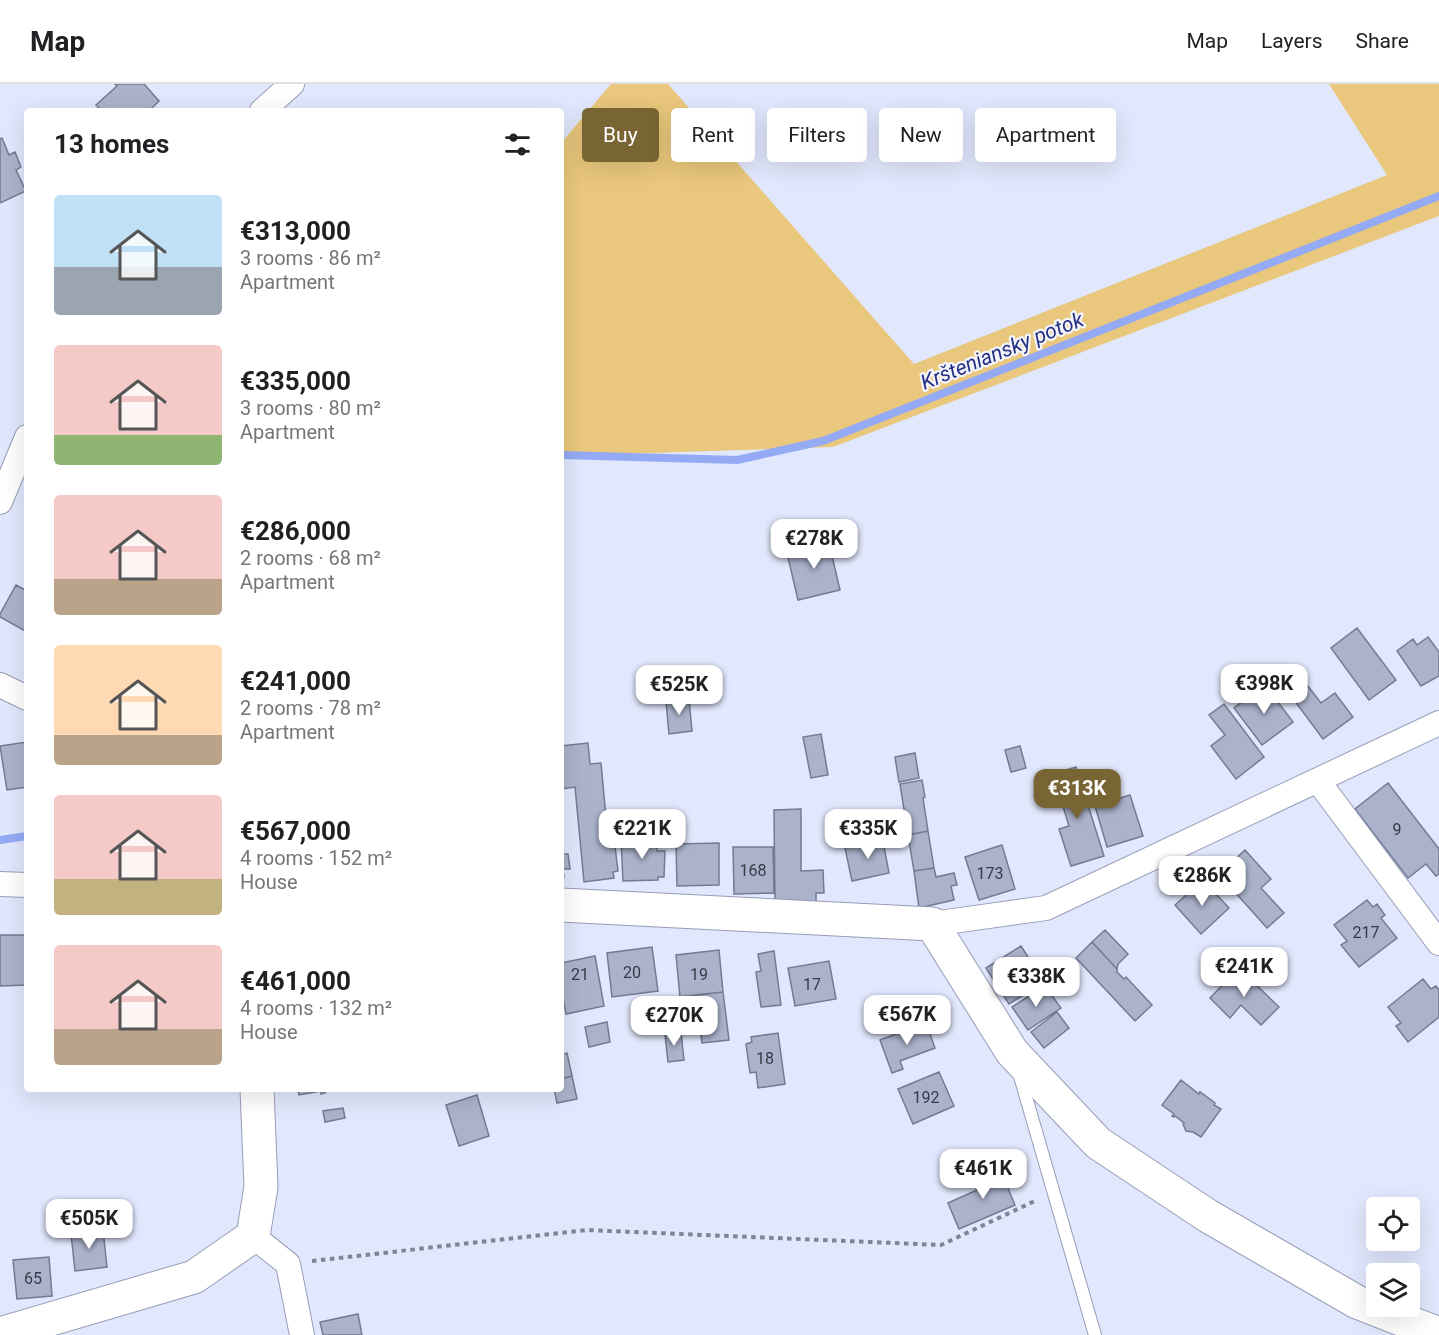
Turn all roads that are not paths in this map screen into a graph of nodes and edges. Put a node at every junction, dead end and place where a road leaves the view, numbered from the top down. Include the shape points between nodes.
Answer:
1 (292, 84) edge
2 (265, 108) edge
3 (24, 444) edge
4 (0, 502) edge
5 (0, 685) edge
6 (24, 697) edge
7 (1439, 723) edge
8 (1318, 781) junction
9 (0, 884) edge
10 (24, 885) edge
11 (564, 905) edge
12 (932, 924) junction
13 (1439, 943) edge
14 (1012, 1052) junction
15 (257, 1092) edge
16 (253, 1236) junction
17 (0, 1334) edge
18 (1439, 1334) edge
19 (302, 1335) edge
20 (1095, 1335) edge

1 - 2 street
3 - 4 street
5 - 6 street
7 - 8 street
8 - 12 street via 1046,908
8 - 13 street
9 - 10 street
11 - 12 street
12 - 14 street
14 - 18 street via 1098,1143 1208,1216 1357,1302
14 - 20 lane
15 - 16 street via 261,1187
16 - 17 street via 194,1277
16 - 19 street via 288,1264

